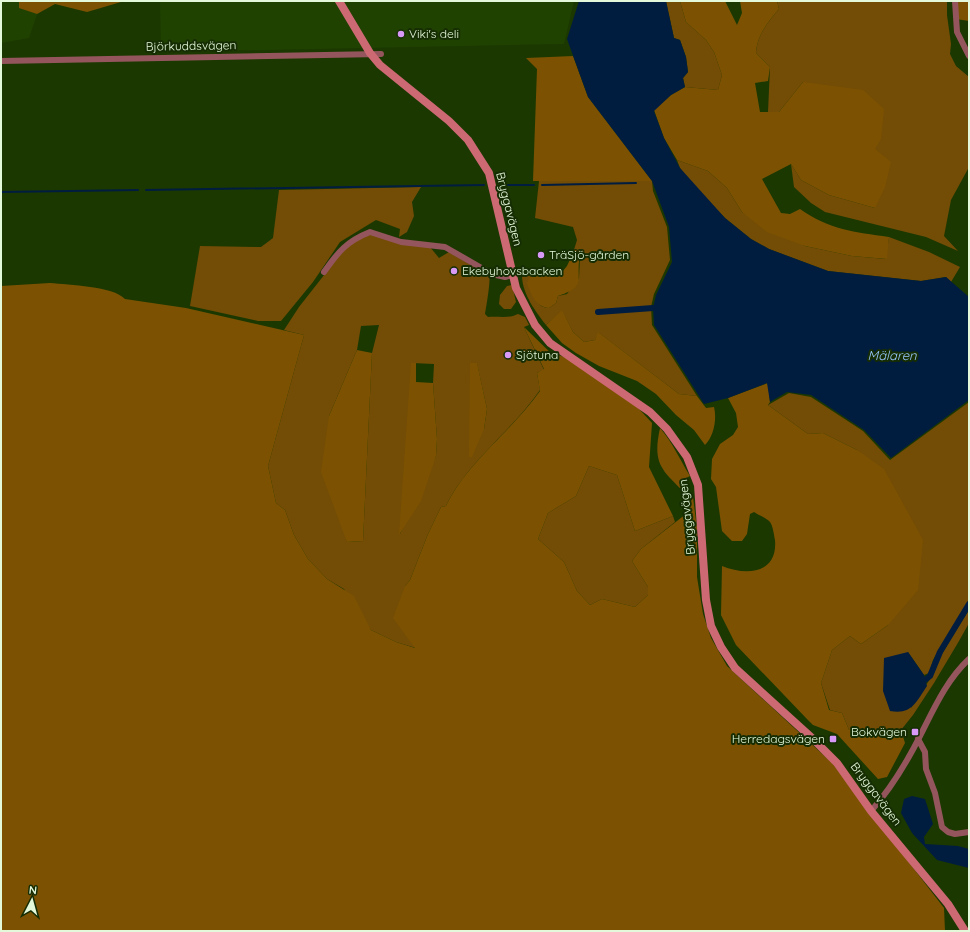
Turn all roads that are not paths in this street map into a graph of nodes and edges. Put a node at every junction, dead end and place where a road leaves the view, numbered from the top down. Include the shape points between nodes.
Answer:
1 (339, 1) edge
2 (955, 1) edge
3 (370, 54) junction
4 (381, 54) dead end
5 (969, 56) edge
6 (1, 61) edge
7 (324, 272) dead end
8 (514, 275) junction
9 (969, 659) edge
10 (918, 739) junction
11 (871, 811) junction
12 (969, 832) edge
13 (965, 931) edge

1 - 3 main road, Bryggavägen
2 - 5 street via 957,32
3 - 4 street, Björkuddsvägen
3 - 6 street, Björkuddsvägen
3 - 8 main road, Bryggavägen via 468,140 489,173
7 - 8 street via 339,251 350,241 370,232 401,242 445,247 492,274 505,277
8 - 11 main road, Bryggavägen via 516,288 524,306 550,343 650,412 677,440 698,485 706,600 711,626 720,647 735,668 837,763
9 - 10 street via 950,682
10 - 11 street via 898,775
10 - 12 street via 925,752 926,769 935,793 942,827 955,834
11 - 13 main road, Bryggavägen via 948,904

